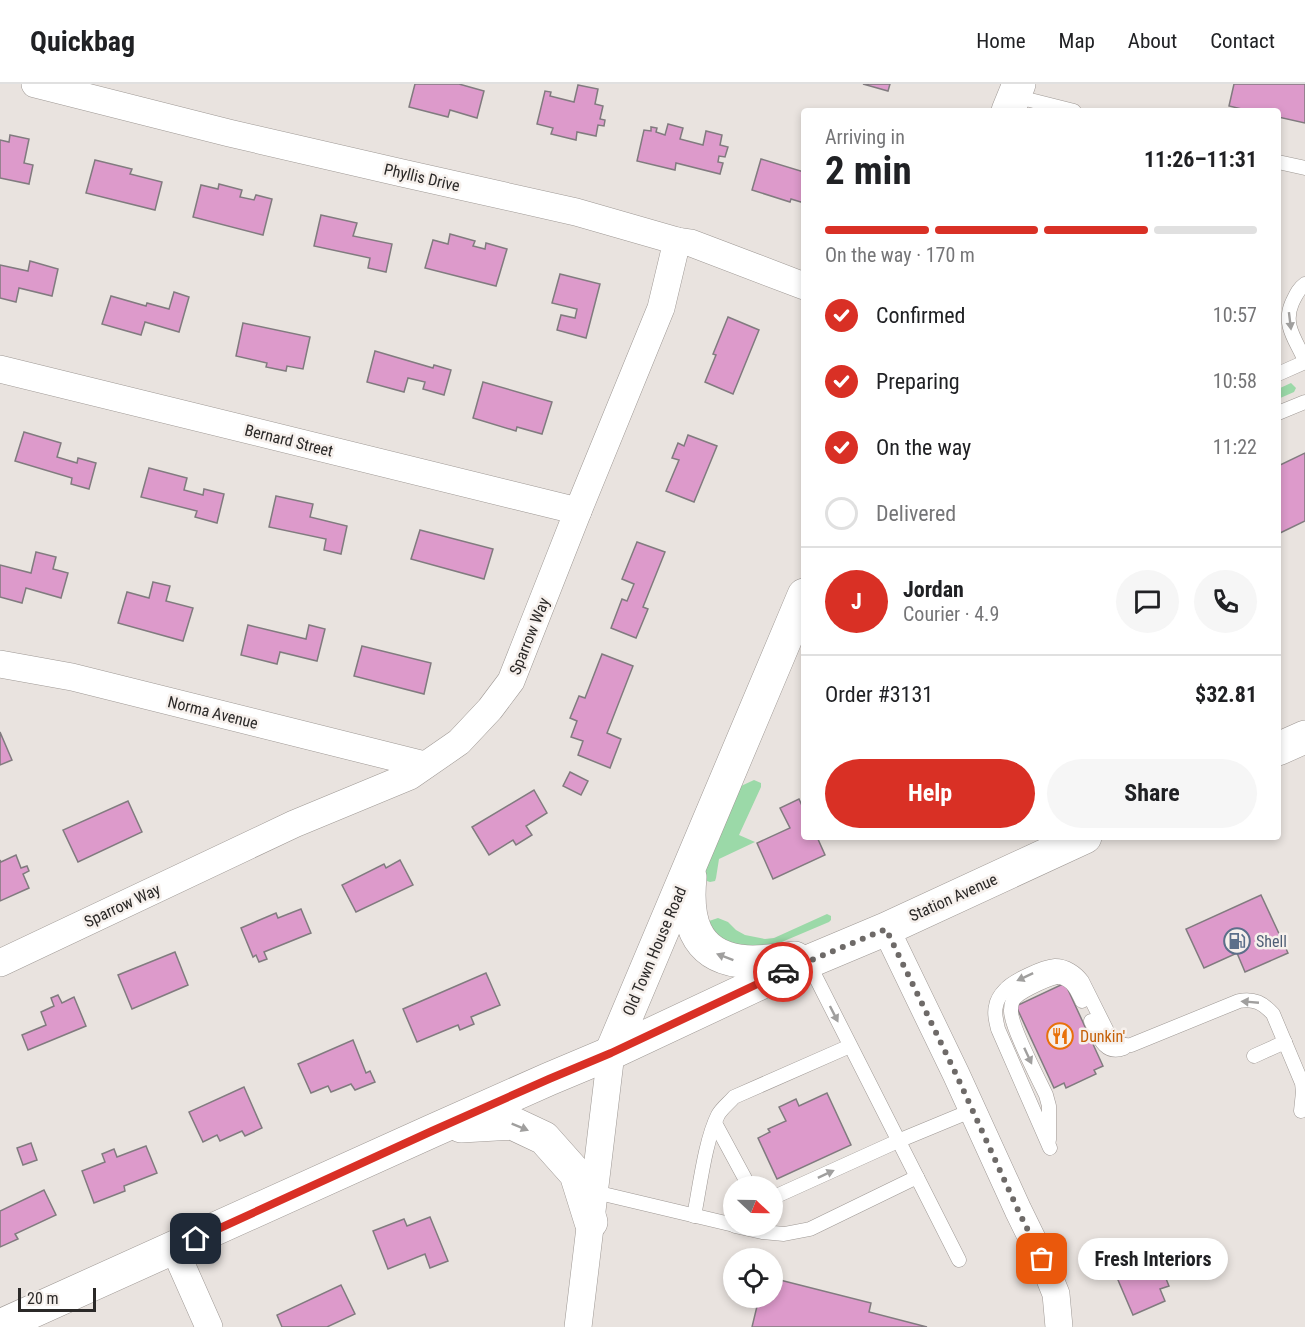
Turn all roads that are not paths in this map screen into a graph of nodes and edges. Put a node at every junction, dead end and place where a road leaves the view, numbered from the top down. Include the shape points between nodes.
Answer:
1 (35, 84) edge
2 (1014, 97) edge
3 (1061, 108) edge
4 (1281, 163) edge
5 (1305, 168) edge
6 (677, 241) junction
7 (1305, 284) edge
8 (801, 285) edge
9 (1305, 362) edge
10 (0, 369) edge
11 (1281, 373) edge
12 (1305, 402) edge
13 (1281, 412) edge
14 (578, 511) junction
15 (801, 602) edge
16 (0, 664) edge
17 (1305, 738) edge
18 (1281, 748) edge
19 (425, 765) junction
20 (1079, 840) edge
21 (692, 859) junction
22 (886, 929) junction
23 (816, 959) junction
24 (0, 963) edge
25 (1285, 1042) junction
26 (850, 1046) junction
27 (611, 1053) junction
28 (1254, 1056) dead end
29 (973, 1110) junction
30 (1301, 1111) dead end
31 (715, 1123) junction
32 (441, 1127) junction
33 (898, 1141) junction
34 (1050, 1148) dead end
35 (744, 1176) edge
36 (917, 1178) junction
37 (783, 1193) edge
38 (593, 1207) junction
39 (694, 1216) junction
40 (723, 1221) edge
41 (783, 1234) edge
42 (174, 1248) junction
43 (959, 1260) dead end
44 (0, 1326) edge
45 (208, 1327) edge
46 (578, 1327) edge
47 (1059, 1327) edge

1 - 6 street, Phyllis Drive via 229,133 576,212
2 - 3 lane
4 - 5 lane
6 - 8 street, Phyllis Drive
6 - 14 street, Sparrow Way via 661,308
7 -> 9 lane via 1288,316 1289,328
9 - 11 lane
10 - 14 street, Bernard Street
12 - 13 lane
14 - 19 street, Sparrow Way via 511,681 459,742
15 - 21 main road, Old Town House Road
16 - 19 street, Norma Avenue via 72,677
17 - 18 main road
19 - 24 street, Sparrow Way via 410,776 294,824
20 - 22 main road, Station Avenue
23 -> 21 main road via 741,962 703,944 691,918
21 - 27 main road, Old Town House Road
22 - 23 main road, Station Avenue
22 - 29 street
23 -> 26 lane
23 - 27 main road, Station Avenue
25 - 28 lane
25 - 30 lane via 1302,1083
25 -> 34 lane via 1274,1014 1248,999 1131,1046 1118,1043 1111,1039 1082,981 1063,967 1045,968 1006,988 995,1007 995,1017
26 - 31 lane via 734,1097
26 - 33 lane
27 - 32 main road, Station Avenue
27 - 38 street, Old Town House Road
29 - 33 lane
29 - 47 street via 1056,1294
31 - 35 lane
31 - 39 lane
32 -> 38 main road via 512,1123 544,1138 576,1174
32 - 42 main road, Station Avenue
33 - 36 lane
37 -> 33 lane
36 - 41 lane via 810,1229
36 - 43 lane
38 - 39 lane
38 - 46 street, Old Town House Road
39 - 40 lane
42 - 44 main road, Station Avenue
42 - 45 street

